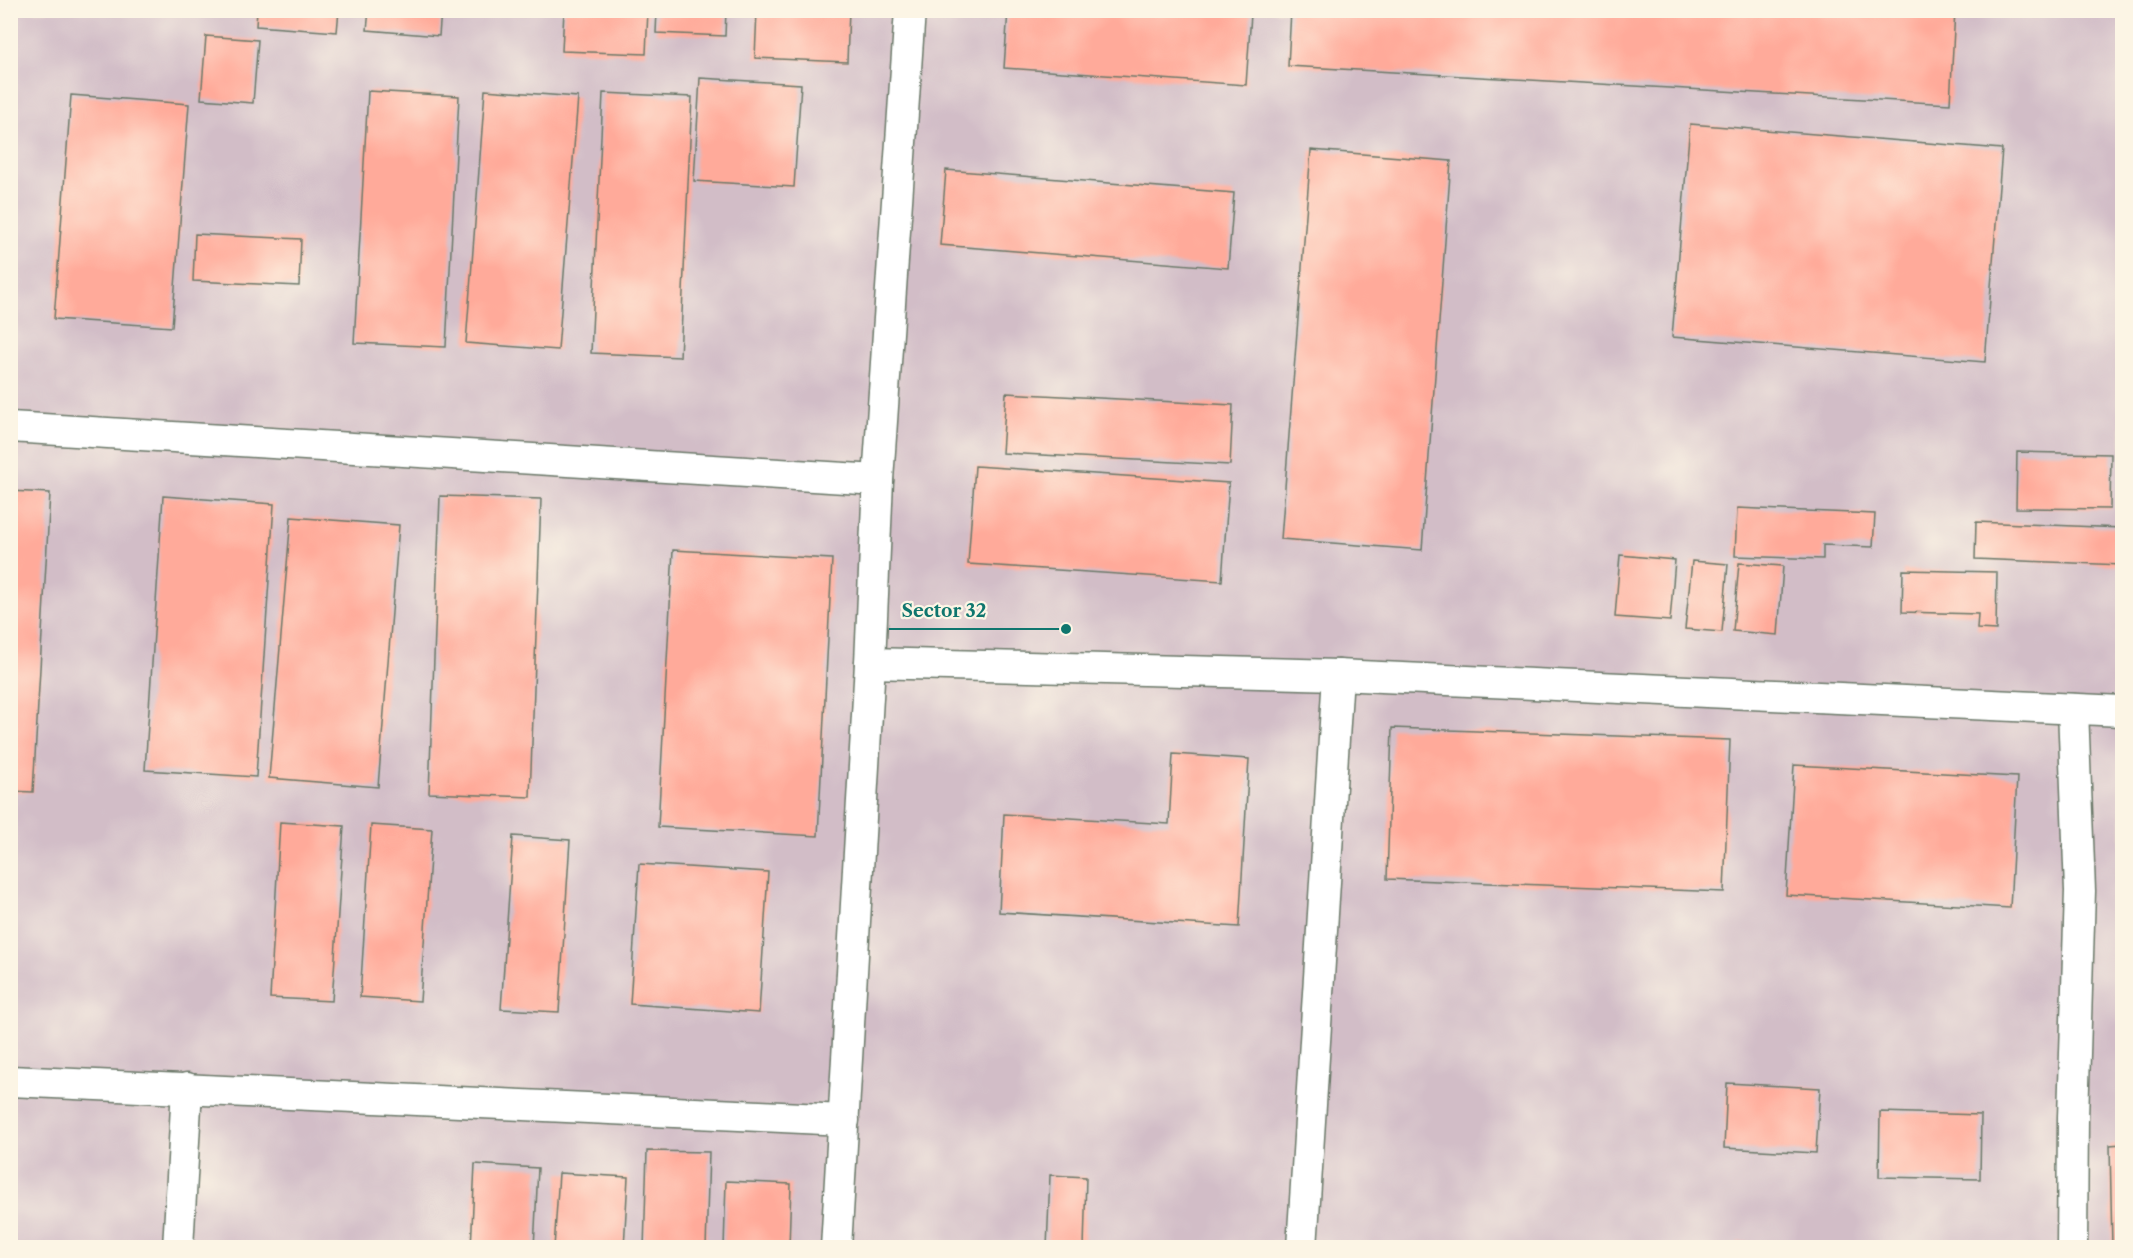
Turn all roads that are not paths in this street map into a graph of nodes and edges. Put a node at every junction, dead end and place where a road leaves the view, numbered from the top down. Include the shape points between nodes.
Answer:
1 (910, 10) edge
2 (10, 427) edge
3 (878, 480) junction
4 (870, 663) junction
5 (1338, 675) junction
6 (2073, 708) junction
7 (2122, 711) edge
8 (10, 1081) edge
9 (187, 1088) junction
10 (844, 1120) junction
11 (178, 1248) edge
12 (836, 1248) edge
13 (1302, 1248) edge
14 (2072, 1248) edge

1 - 3 street
2 - 3 street
3 - 4 street
4 - 5 street
4 - 10 street
5 - 6 street
5 - 13 street
6 - 7 street
6 - 14 street via 2080,891
8 - 9 street
9 - 10 street
9 - 11 street
10 - 12 street

